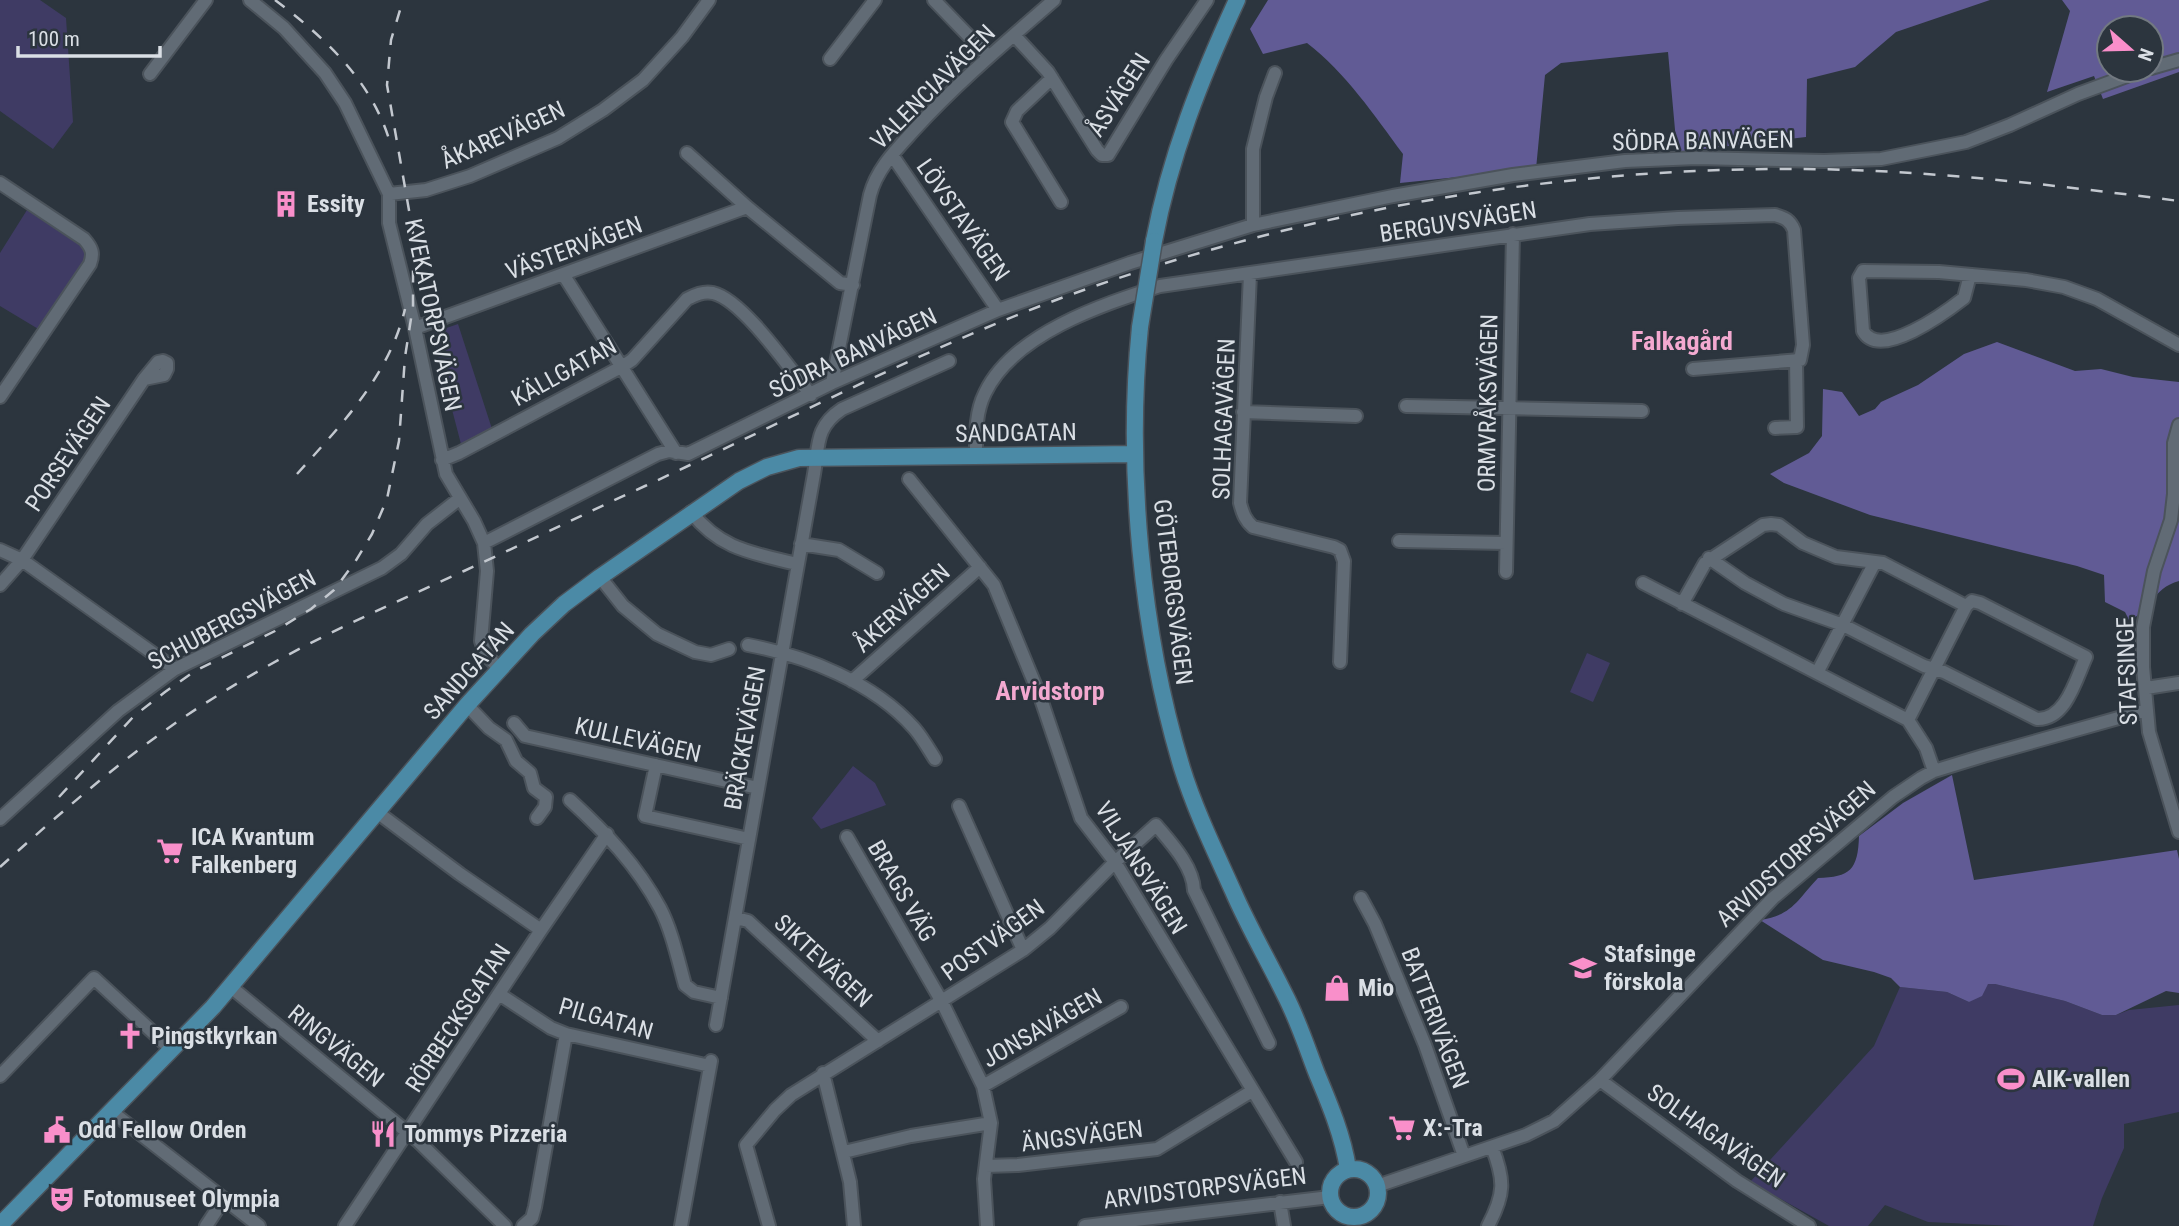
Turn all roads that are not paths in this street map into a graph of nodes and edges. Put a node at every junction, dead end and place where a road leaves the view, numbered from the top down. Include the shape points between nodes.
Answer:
1 (206, 0) edge
2 (250, 0) edge
3 (709, 0) edge
4 (875, 0) edge
5 (934, 0) edge
6 (1054, 0) edge
7 (1207, 0) edge
8 (1237, 0) edge
9 (1014, 35) junction
10 (988, 56) junction
11 (830, 59) dead end
12 (1275, 73) dead end
13 (150, 74) dead end
14 (1052, 78) junction
15 (2105, 84) edge
16 (687, 153) dead end
17 (892, 155) junction
18 (0, 183) edge
19 (389, 194) junction
20 (1061, 202) dead end
21 (747, 207) junction
22 (1253, 225) junction
23 (1513, 234) junction
24 (563, 274) junction
25 (1250, 274) junction
26 (1970, 275) junction
27 (853, 285) junction
28 (998, 310) junction
29 (415, 328) junction
30 (2179, 345) edge
31 (1796, 360) junction
32 (949, 361) dead end
33 (623, 366) junction
34 (1693, 369) dead end
35 (144, 379) dead end
36 (4, 381) edge
37 (832, 383) junction
38 (811, 395) junction
39 (0, 397) edge
40 (1406, 406) dead end
41 (1509, 410) junction
42 (1642, 411) dead end
43 (1243, 412) junction
44 (1356, 416) dead end
45 (2179, 425) edge
46 (1775, 428) dead end
47 (676, 453) junction
48 (1134, 454) junction
49 (976, 457) junction
50 (817, 458) junction
51 (442, 460) junction
52 (909, 479) dead end
53 (459, 499) junction
54 (691, 512) junction
55 (1399, 541) dead end
56 (484, 543) junction
57 (1506, 543) junction
58 (801, 544) junction
59 (0, 550) edge
60 (1709, 558) junction
61 (22, 561) junction
62 (1875, 562) junction
63 (797, 564) junction
64 (980, 567) junction
65 (1506, 572) dead end
66 (877, 573) dead end
67 (600, 577) junction
68 (1643, 583) dead end
69 (0, 585) edge
70 (1682, 604) junction
71 (1966, 606) junction
72 (1843, 625) junction
73 (748, 645) dead end
74 (729, 649) dead end
75 (782, 652) junction
76 (1340, 662) dead end
77 (175, 668) junction
78 (499, 668) junction
79 (1935, 670) junction
80 (1817, 674) junction
81 (852, 681) junction
82 (2179, 683) edge
83 (2146, 688) junction
84 (467, 705) junction
85 (2147, 710) junction
86 (1908, 720) junction
87 (514, 723) dead end
88 (935, 759) dead end
89 (656, 765) junction
90 (1934, 771) junction
91 (758, 788) junction
92 (570, 800) dead end
93 (959, 806) dead end
94 (377, 812) junction
95 (537, 818) dead end
96 (0, 819) edge
97 (2179, 832) edge
98 (607, 834) junction
99 (846, 836) dead end
100 (749, 839) junction
101 (1115, 862) junction
102 (1361, 898) dead end
103 (736, 918) junction
104 (541, 930) junction
105 (1023, 950) junction
106 (231, 987) junction
107 (499, 994) junction
108 (720, 998) junction
109 (942, 1002) junction
110 (1121, 1007) dead end
111 (716, 1025) dead end
112 (566, 1034) junction
113 (878, 1041) junction
114 (1269, 1043) dead end
115 (172, 1050) junction
116 (823, 1073) junction
117 (0, 1076) edge
118 (1600, 1080) junction
119 (983, 1086) junction
120 (1252, 1091) junction
121 (112, 1112) junction
122 (991, 1123) junction
123 (408, 1132) junction
124 (1492, 1147) junction
125 (844, 1152) junction
126 (1464, 1156) junction
127 (1297, 1162) dead end
128 (985, 1166) junction
129 (1348, 1169) junction
130 (1377, 1186) junction
131 (1330, 1197) junction
132 (224, 1199) junction
133 (1280, 1202) junction
134 (1363, 1221) edge
135 (0, 1225) edge
136 (503, 1225) edge
137 (206, 1226) edge
138 (259, 1226) edge
139 (345, 1226) edge
140 (523, 1226) edge
141 (681, 1226) edge
142 (769, 1226) edge
143 (854, 1226) edge
144 (987, 1226) edge
145 (1085, 1226) edge
146 (1284, 1226) edge
147 (1488, 1226) edge
148 (1809, 1226) edge

1 - 13 street
2 - 19 street, KVEKATORPSVÄGEN via 284,28 325,73 345,103
3 - 19 street, ÅKAREVÄGEN via 643,80 558,138 470,176 426,190
4 - 11 street
5 - 10 street
6 - 9 street, VALENCIAVÄGEN
7 - 14 street, ÅSVÄGEN via 1108,155 1097,150
8 - 48 main road, GÖTEBORGSVÄGEN, bridge via 1208,62 1170,169 1140,327
9 - 10 street, VALENCIAVÄGEN
9 - 14 street, ÅSVÄGEN
10 - 17 street, VALENCIAVÄGEN
12 - 22 street via 1253,149
14 - 20 street via 1012,121
15 - 22 street, SÖDRA BANVÄGEN via 1966,142 1892,157 1625,161 1503,177
16 - 21 street
17 - 27 street, VALENCIAVÄGEN via 873,183
17 - 28 street, LÖVSTAVÄGEN
18 - 36 street via 84,239 93,255
19 - 29 street, KVEKATORPSVÄGEN via 390,223
21 - 24 street, VÄSTERVÄGEN
21 - 27 street via 840,282
22 - 28 street, SÖDRA BANVÄGEN
23 - 25 street, BERGUVSVÄGEN
23 - 31 street, BERGUVSVÄGEN via 1678,218 1785,218 1794,230 1803,345 1800,360
23 - 41 street, ORMVRÅKSVÄGEN
24 - 29 street, VÄSTERVÄGEN
24 - 33 street
25 - 43 street, SOLHAGAVÄGEN
25 - 49 street, BERGUVSVÄGEN via 1160,286 1069,321 1032,341 995,374 984,396 976,425
26 - 26 street via 1863,271 1859,278 1866,337 1875,342 1909,333 1964,298
26 - 30 street via 2064,287 2097,299
27 - 37 street, VALENCIAVÄGEN
28 - 37 street, SÖDRA BANVÄGEN
29 - 51 street, KVEKATORPSVÄGEN
31 - 34 street
31 - 46 street via 1797,427
32 - 50 street, BRÄCKEVÄGEN via 829,417 817,442
33 - 38 street, KÄLLGATAN via 687,299 711,292 742,311
33 - 47 street
33 - 51 street, KÄLLGATAN
35 - 61 street, PORSEVÄGEN
36 - 39 street
37 - 38 street, SÖDRA BANVÄGEN
38 - 47 street, SÖDRA BANVÄGEN via 692,452
40 - 41 street
41 - 42 street
41 - 57 street, ORMVRÅKSVÄGEN
43 - 44 street
43 - 76 street, SOLHAGAVÄGEN via 1240,503 1245,520 1254,527 1343,553
45 - 83 street, STAFSINGE via 2171,520 2143,627
47 - 56 street, SÖDRA BANVÄGEN via 659,454
48 - 49 main road, SANDGATAN
48 - 129 main road, GÖTEBORGSVÄGEN via 1158,677 1183,771 1234,893 1287,998 1336,1121
49 - 50 main road, SANDGATAN
50 - 54 main road, SANDGATAN via 767,467
50 - 58 street, BRÄCKEVÄGEN
51 - 53 street, KVEKATORPSVÄGEN
52 - 64 street, VILJANSVÄGEN
53 - 56 street, KVEKATORPSVÄGEN
53 - 77 street, SCHUBERGSVÄGEN via 382,568
54 - 63 street via 720,541
54 - 67 main road, SANDGATAN
55 - 57 street
56 - 78 street, KVEKATORPSVÄGEN via 487,570 481,640 486,655
57 - 65 street, ORMVRÅKSVÄGEN
58 - 63 street, BRÄCKEVÄGEN
58 - 66 street via 839,550
59 - 61 street
60 - 62 street via 1771,524 1836,557
60 - 70 street
60 - 72 street via 1784,604
61 - 69 street, PORSEVÄGEN
61 - 77 street
62 - 71 street
62 - 72 street
63 - 75 street, BRÄCKEVÄGEN
64 - 81 street, ÅKERVÄGEN
64 - 101 street, VILJANSVÄGEN via 1008,614 1082,818
67 - 74 street via 623,606 657,634 695,652
67 - 78 main road, SANDGATAN via 564,604
68 - 70 street
70 - 80 street
71 - 79 street
71 - 79 street via 1972,601 1980,603 2086,657 2072,687 2056,715 2038,719
72 - 79 street
72 - 80 street
73 - 75 street
75 - 81 street
75 - 91 street, BRÄCKEVÄGEN
77 - 96 street, SCHUBERGSVÄGEN via 118,711
78 - 84 main road, SANDGATAN
79 - 86 street
80 - 86 street
81 - 88 street via 912,725
82 - 83 street
83 - 85 street, STAFSINGE
84 - 94 main road, SANDGATAN
84 - 95 street via 506,740 516,761 530,773 534,788 546,797
85 - 90 street, ARVIDSTORPSVÄGEN
85 - 97 street, STAFSINGE via 2149,733
86 - 90 street
87 - 89 street, KULLEVÄGEN via 525,736
89 - 91 street, KULLEVÄGEN
89 - 100 street via 645,816
90 - 118 street, ARVIDSTORPSVÄGEN via 1893,797 1773,898
91 - 100 street, BRÄCKEVÄGEN
92 - 98 street
93 - 105 street
94 - 104 street
94 - 106 main road, SANDGATAN
98 - 104 street, RÖRBECKSGATAN
98 - 108 street via 661,910 685,985
99 - 109 street, BRAGS VÄG
100 - 103 street, BRÄCKEVÄGEN
101 - 105 street, POSTVÄGEN
101 - 114 street, POSTVÄGEN via 1156,825 1193,879 1194,890
101 - 120 street, VILJANSVÄGEN
102 - 126 street, BATTERIVÄGEN via 1425,1045
103 - 108 street, BRÄCKEVÄGEN
103 - 113 street, SIKTEVÄGEN via 748,920
104 - 107 street, RÖRBECKSGATAN
105 - 109 street, POSTVÄGEN
106 - 115 main road, SANDGATAN
106 - 123 street, RINGVÄGEN
107 - 112 street, PILGATAN
107 - 123 street, RÖRBECKSGATAN
108 - 111 street, BRÄCKEVÄGEN
109 - 113 street, POSTVÄGEN
109 - 119 street
110 - 119 street, JONSAVÄGEN
112 - 140 street via 535,1207
112 - 141 street, PILGATAN via 711,1062
113 - 116 street, POSTVÄGEN
115 - 117 street via 94,978
115 - 121 main road, SANDGATAN
116 - 125 street
116 - 142 street, POSTVÄGEN via 775,1110 746,1145
118 - 124 street, ARVIDSTORPSVÄGEN via 1554,1121
118 - 148 street, SOLHAGAVÄGEN via 1737,1181
119 - 122 street
120 - 127 street, VILJANSVÄGEN
120 - 128 street, ÄNGSVÄGEN via 1157,1149
121 - 132 street
121 - 135 main road, SANDGATAN
122 - 125 street
122 - 128 street
123 - 136 street, RINGVÄGEN
123 - 139 street, RÖRBECKSGATAN
124 - 126 street, ARVIDSTORPSVÄGEN
124 - 147 street via 1503,1181
125 - 143 street
126 - 130 street, ARVIDSTORPSVÄGEN
128 - 144 street
129 - 130 main road via 1366,1172
129 - 131 main road, ARVIDSTORPSVÄGEN via 1332,1181
130 - 134 main road, ARVIDSTORPSVÄGEN via 1375,1204
131 - 133 street, ARVIDSTORPSVÄGEN
131 - 134 main road, ARVIDSTORPSVÄGEN via 1343,1215
132 - 137 street
132 - 138 street
133 - 145 street, ARVIDSTORPSVÄGEN
133 - 146 street

